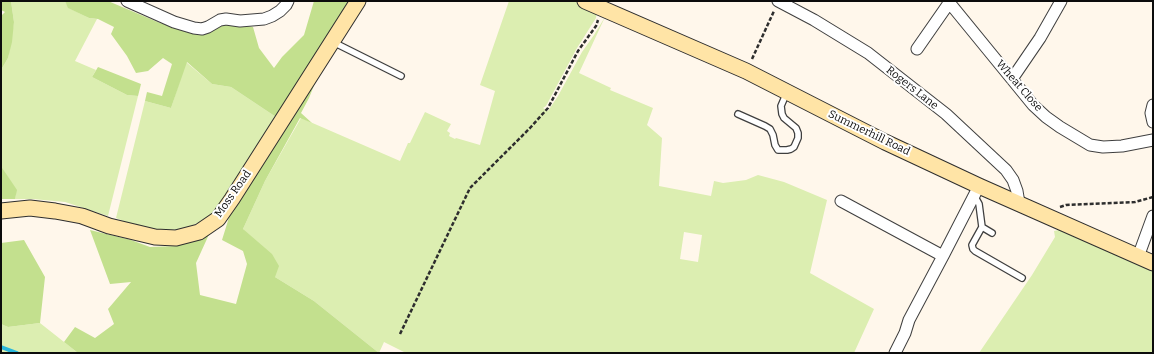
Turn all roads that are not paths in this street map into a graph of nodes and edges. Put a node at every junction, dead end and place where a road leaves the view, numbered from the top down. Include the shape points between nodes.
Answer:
1 (127, 1) edge
2 (288, 1) edge
3 (358, 1) edge
4 (585, 1) edge
5 (779, 1) edge
6 (1061, 1) edge
7 (949, 2) edge
8 (333, 42) junction
9 (918, 49) dead end
10 (401, 76) dead end
11 (1012, 78) junction
12 (787, 92) junction
13 (1153, 105) edge
14 (738, 114) dead end
15 (1153, 122) edge
16 (1153, 140) edge
17 (976, 190) junction
18 (841, 201) dead end
19 (1019, 203) junction
20 (1, 211) edge
21 (1153, 216) edge
22 (982, 227) junction
23 (992, 233) dead end
24 (943, 256) junction
25 (1138, 257) junction
26 (1153, 263) edge
27 (1022, 278) dead end
28 (896, 353) edge

1 - 2 street via 174,22 202,29 226,19 240,22 264,19 280,11
3 - 8 street, Moss Road
4 - 12 street, Summerhill Road via 746,71
5 - 19 street, Rogers Lane via 868,53 946,114 1006,170 1013,180
6 - 11 street via 1040,38
7 - 9 street, Wheat Close
7 - 11 street, Wheat Close
8 - 10 lane
8 - 20 street, Moss Road via 218,219 199,232 176,238 155,238 82,216 55,211 30,208
11 - 16 street, Wheat Close via 1046,117 1090,145 1122,146
12 - 14 lane via 781,106 782,114 798,133 798,138 791,149 778,150 770,130
12 - 17 street, Summerhill Road
13 - 15 street
17 - 19 street, Summerhill Road
17 - 22 lane
17 - 24 street
18 - 24 street
19 - 25 street, Summerhill Road
21 - 25 street
22 - 23 lane
22 - 27 lane via 972,245 973,249
24 - 28 street via 909,320
25 - 26 street, Summerhill Road

